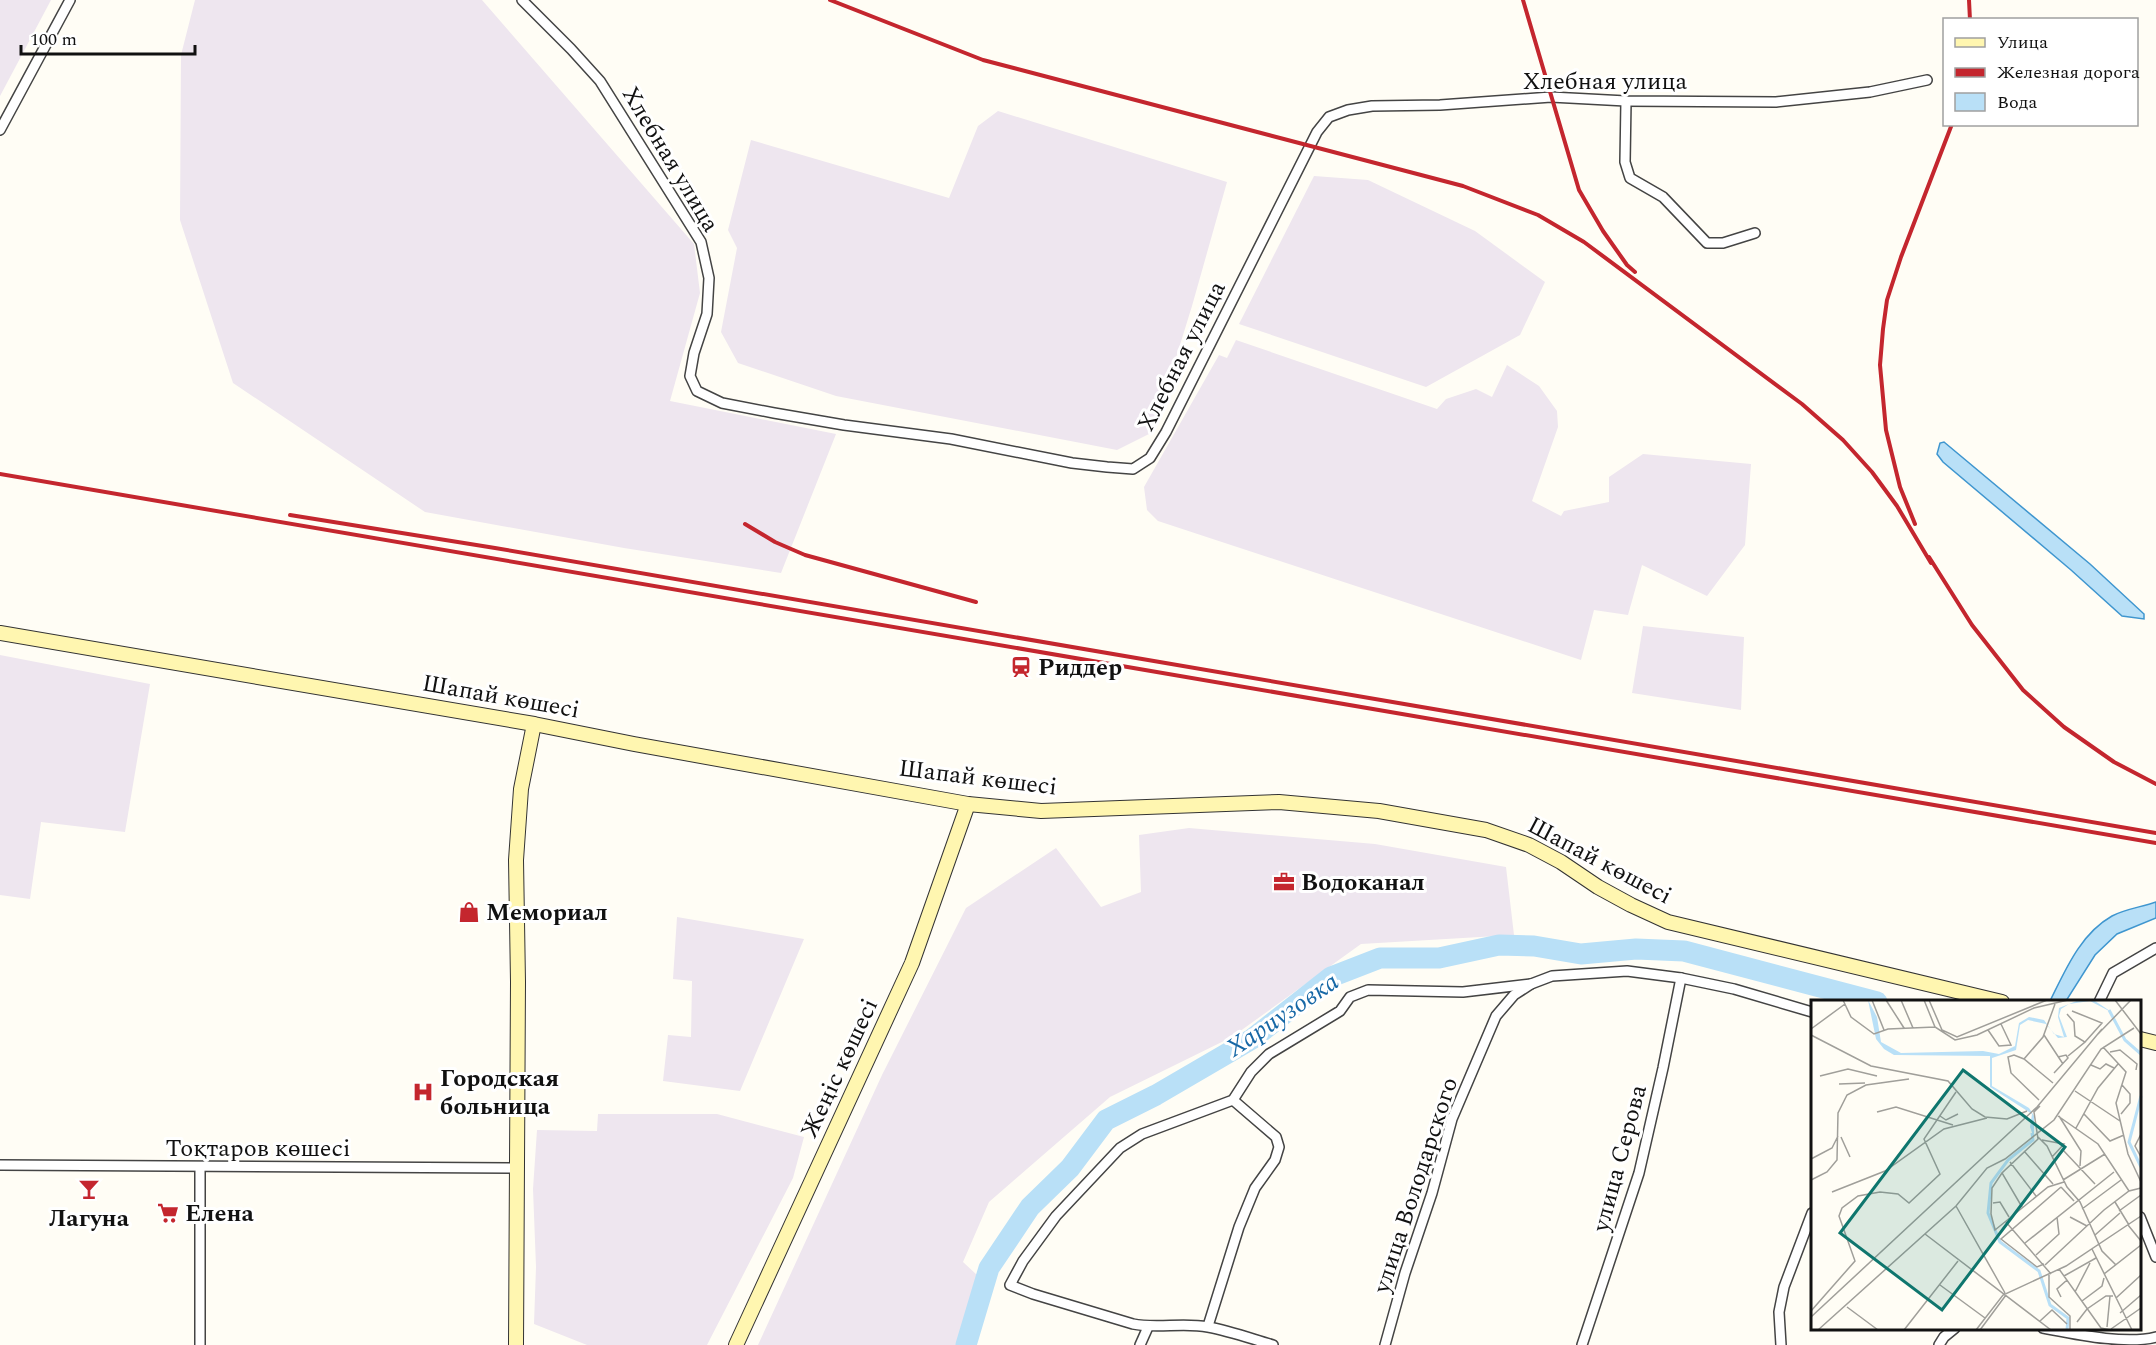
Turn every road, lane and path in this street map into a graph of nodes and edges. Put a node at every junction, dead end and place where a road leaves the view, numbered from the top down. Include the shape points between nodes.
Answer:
1 (70, 0) edge
2 (522, 0) edge
3 (1927, 80) dead end
4 (1626, 101) junction
5 (0, 130) edge
6 (1755, 233) dead end
7 (0, 633) edge
8 (534, 724) junction
9 (968, 804) junction
10 (2156, 948) edge
11 (1681, 978) junction
12 (1531, 984) junction
13 (1994, 1000) edge
14 (2099, 1000) edge
15 (1811, 1012) edge
16 (2141, 1039) edge
17 (2156, 1043) edge
18 (1233, 1100) junction
19 (0, 1165) edge
20 (200, 1167) junction
21 (516, 1168) junction
22 (1811, 1216) edge
23 (2141, 1223) edge
24 (2156, 1257) edge
25 (1208, 1326) junction
26 (1148, 1327) junction
27 (1954, 1330) edge
28 (2049, 1330) edge
29 (2156, 1337) edge
30 (2120, 1342) edge
31 (200, 1345) edge
32 (516, 1345) edge
33 (736, 1345) edge
34 (1140, 1345) edge
35 (1273, 1345) edge
36 (1385, 1345) edge
37 (1582, 1345) edge
38 (1781, 1345) edge
39 (1939, 1345) edge

1 - 5 street
2 - 4 street, Хлебная улица via 600,81 701,242 709,278 707,314 690,376 697,392 722,403 774,413 1107,467 1133,469 1150,458 1317,132 1329,117 1372,106 1551,97
3 - 4 street, Хлебная улица via 1870,92 1776,102
4 - 6 street via 1625,162 1630,178 1663,197 1707,243 1723,243
7 - 8 street, Шапай көшесі
8 - 9 street, Шапай көшесі
8 - 21 street via 521,789 516,860
9 - 13 street, Шапай көшесі via 1041,811 1279,802 1379,811 1486,830 1528,844 1614,896 1668,922
9 - 33 street, Жеңіс көшесі via 912,963
10 - 14 street via 2113,973
11 - 12 street, улица Володарского via 1628,971 1595,972 1552,976
11 - 15 street, улица Володарского
11 - 37 street, улица Серова via 1639,1173
12 - 18 street via 1463,992 1368,990 1350,997 1340,1011 1269,1054 1251,1072
12 - 36 street, улица Володарского via 1514,995 1497,1016 1452,1119
16 - 17 street
18 - 25 street via 1276,1137 1279,1148 1255,1188 1239,1227
18 - 26 street via 1142,1134 1120,1149 1056,1216 1010,1285
19 - 20 street, Тоқтаров көшесі
20 - 21 street, Тоқтаров көшесі
20 - 31 street
21 - 32 street
22 - 38 street via 1784,1287 1779,1312
23 - 24 street
25 - 26 street
25 - 35 street
26 - 34 street
27 - 39 street
28 - 30 street
29 - 30 street

